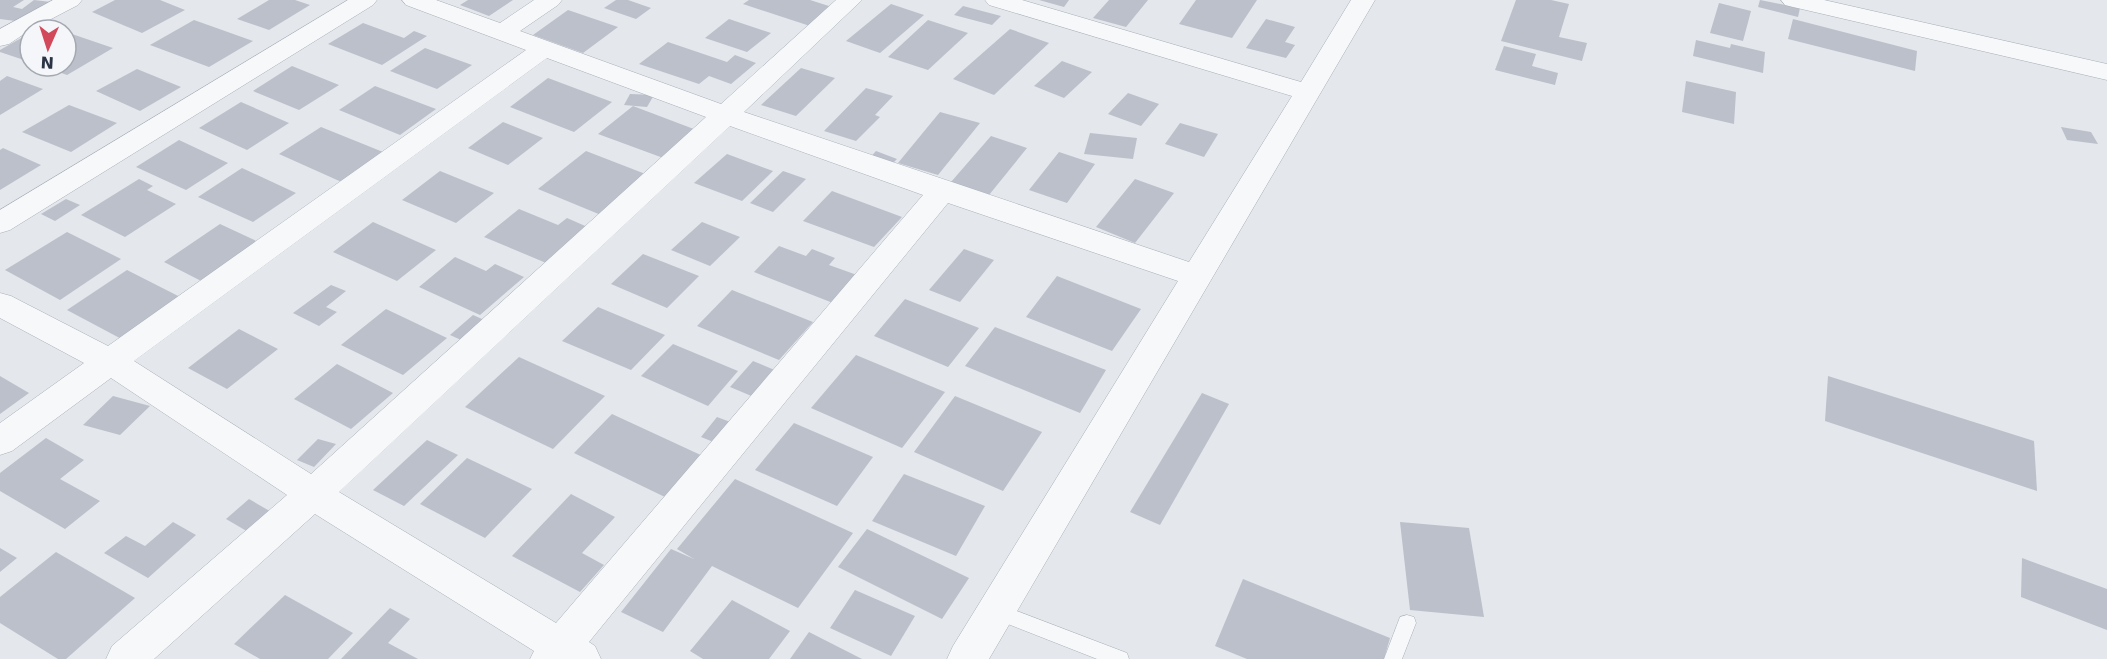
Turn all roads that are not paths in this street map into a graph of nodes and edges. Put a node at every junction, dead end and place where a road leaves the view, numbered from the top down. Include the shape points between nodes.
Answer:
1 (70, 0) edge
2 (365, 0) edge
3 (414, 0) edge
4 (550, 0) edge
5 (850, 0) edge
6 (997, 0) edge
7 (1363, 0) edge
8 (1792, 0) edge
9 (503, 32) junction
10 (0, 39) edge
11 (544, 48) junction
12 (2107, 72) edge
13 (1308, 92) junction
14 (725, 115) junction
15 (942, 191) junction
16 (0, 223) edge
17 (1197, 276) junction
18 (0, 304) edge
19 (111, 362) junction
20 (0, 441) edge
21 (313, 494) junction
22 (996, 611) junction
23 (1407, 624) dead end
24 (563, 655) edge
25 (126, 659) edge
26 (967, 659) edge
27 (1120, 659) edge
28 (1393, 659) edge

1 - 10 street
2 - 16 street
3 - 9 street
4 - 9 street
5 - 14 street
6 - 13 street
7 - 13 street
8 - 12 street
9 - 11 street
11 - 14 street
11 - 19 street
13 - 17 street
14 - 15 street
14 - 21 street
15 - 17 street
15 - 24 street
17 - 22 street
18 - 19 street
19 - 20 street
19 - 21 street
21 - 24 street
21 - 25 street
22 - 26 street
22 - 27 lane
23 - 28 lane

